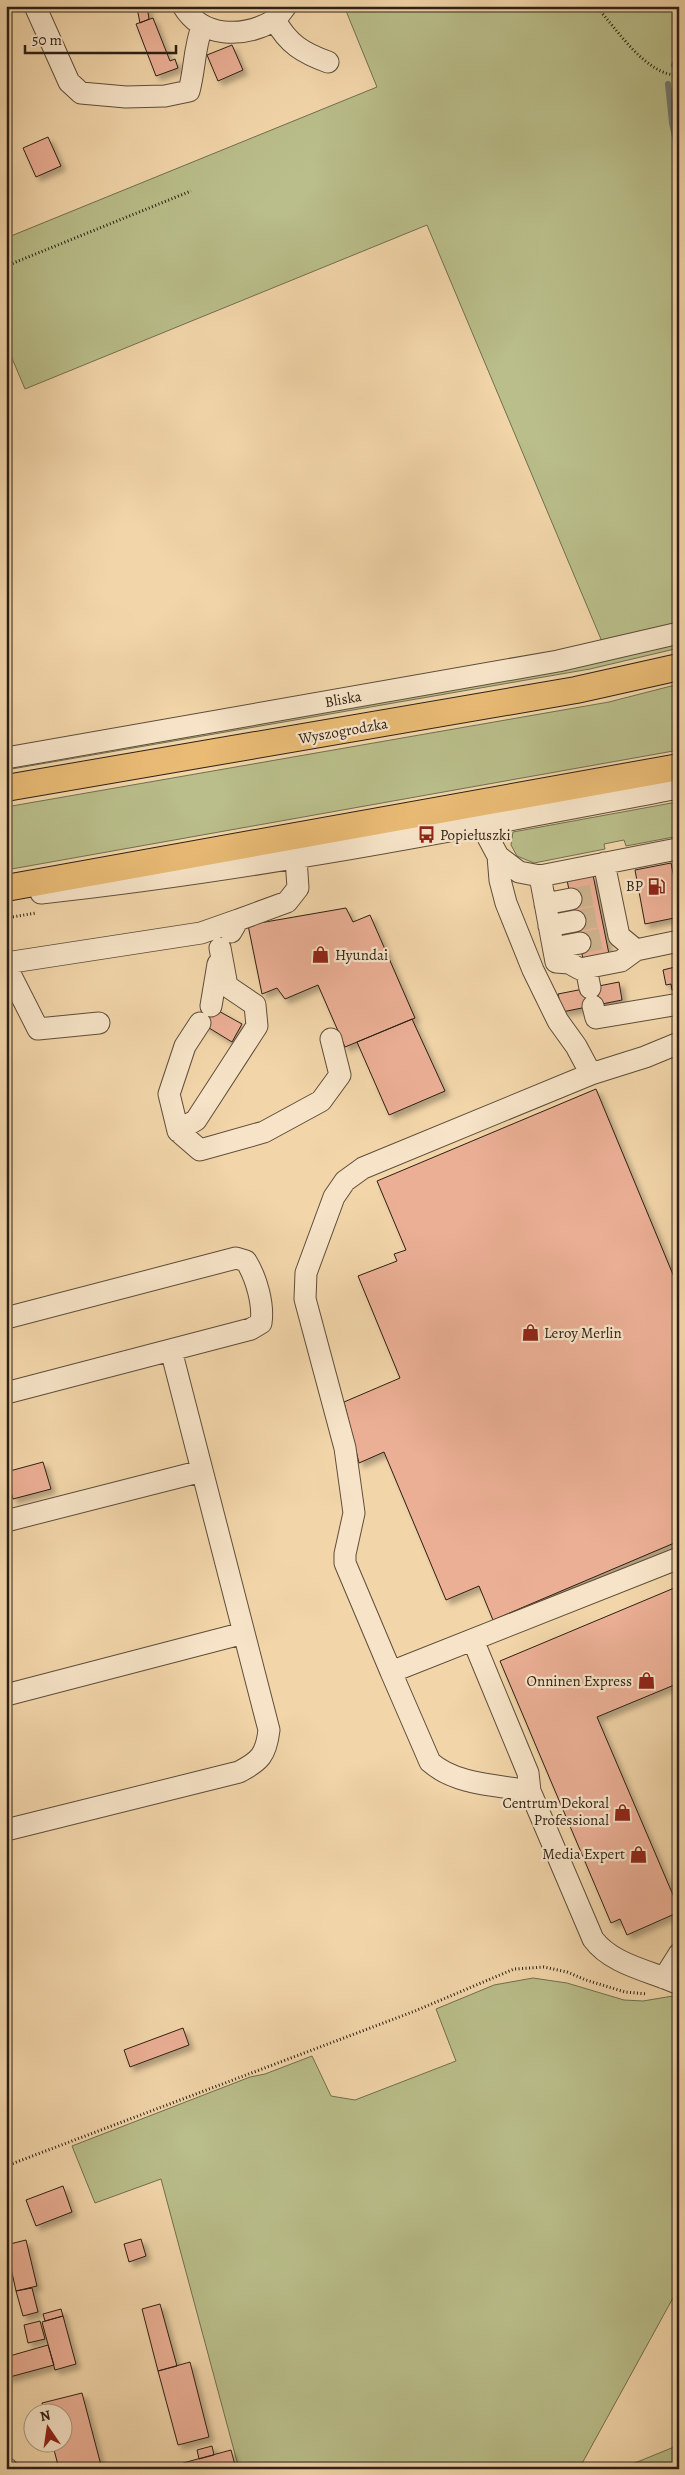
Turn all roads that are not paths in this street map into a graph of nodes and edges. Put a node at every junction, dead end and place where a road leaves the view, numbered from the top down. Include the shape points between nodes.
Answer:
1 (36, 6) edge
2 (183, 6) edge
3 (280, 13) edge
4 (202, 27) junction
5 (328, 62) dead end
6 (679, 633) edge
7 (679, 667) edge
8 (6, 758) edge
9 (679, 767) edge
10 (6, 788) edge
11 (679, 788) edge
12 (482, 826) junction
13 (679, 852) edge
14 (498, 856) junction
15 (296, 858) junction
16 (604, 863) junction
17 (540, 876) junction
18 (6, 888) edge
19 (6, 897) edge
20 (571, 899) tunnel mouth
21 (545, 904) junction
22 (238, 920) junction
23 (575, 921) tunnel mouth
24 (549, 926) junction
25 (679, 941) edge
26 (580, 943) tunnel mouth
27 (220, 948) junction
28 (636, 950) junction
29 (555, 955) junction
30 (6, 965) edge
31 (533, 970) junction
32 (590, 987) junction
33 (679, 1004) edge
34 (99, 1023) dead end
35 (331, 1039) dead end
36 (679, 1043) edge
37 (591, 1074) junction
38 (178, 1131) junction
39 (6, 1318) edge
40 (171, 1350) junction
41 (6, 1393) edge
42 (202, 1471) junction
43 (6, 1521) edge
44 (679, 1558) edge
45 (244, 1633) junction
46 (473, 1640) junction
47 (391, 1672) junction
48 (6, 1694) edge
49 (530, 1790) junction
50 (6, 1830) edge
51 (679, 1954) edge
52 (671, 1981) edge

1 - 4 street via 69,82 81,93 126,97 165,96 189,91 195,46
2 - 4 street
3 - 4 street via 244,31 220,33
3 - 5 street via 282,34 294,47
6 - 8 street, Bliska via 558,661
7 - 10 main road, Wyszogrodzka via 576,690
9 - 18 main road
11 - 12 street
12 - 14 street
12 - 15 street
13 - 16 street via 677,849
14 - 17 street via 519,872
14 - 31 street via 506,903
15 - 19 street via 158,880
15 - 22 street via 298,888 288,902
16 - 17 street
16 - 28 street via 604,893 612,937
17 - 21 street
20 - 21 street
21 - 24 street
22 - 27 street
22 - 30 street via 201,933
23 - 24 street
24 - 29 street
25 - 28 street
26 - 29 street
27 - 38 street via 206,1015 186,1046 168,1094
27 - 38 street via 227,986 255,1005 257,1026 196,1120
28 - 32 street
29 - 31 street
29 - 32 street via 580,969
30 - 34 street via 38,1029
31 - 37 street via 558,1021
32 - 33 street via 596,1018
35 - 38 street via 340,1075 321,1101 264,1132 200,1150
36 - 37 street
37 - 47 street via 363,1168 345,1181 334,1197 306,1273 305,1299 345,1448 354,1513 345,1563
39 - 40 street via 236,1258 246,1260 262,1313 261,1323 251,1329
40 - 41 street
40 - 42 street
42 - 43 street
42 - 45 street
44 - 46 street
45 - 48 street
45 - 50 street via 269,1730 267,1747 257,1762 239,1772
46 - 47 street
46 - 49 street via 528,1773
47 - 49 street via 430,1762 442,1772 463,1779
49 - 52 street via 594,1940 608,1954
51 - 52 street

